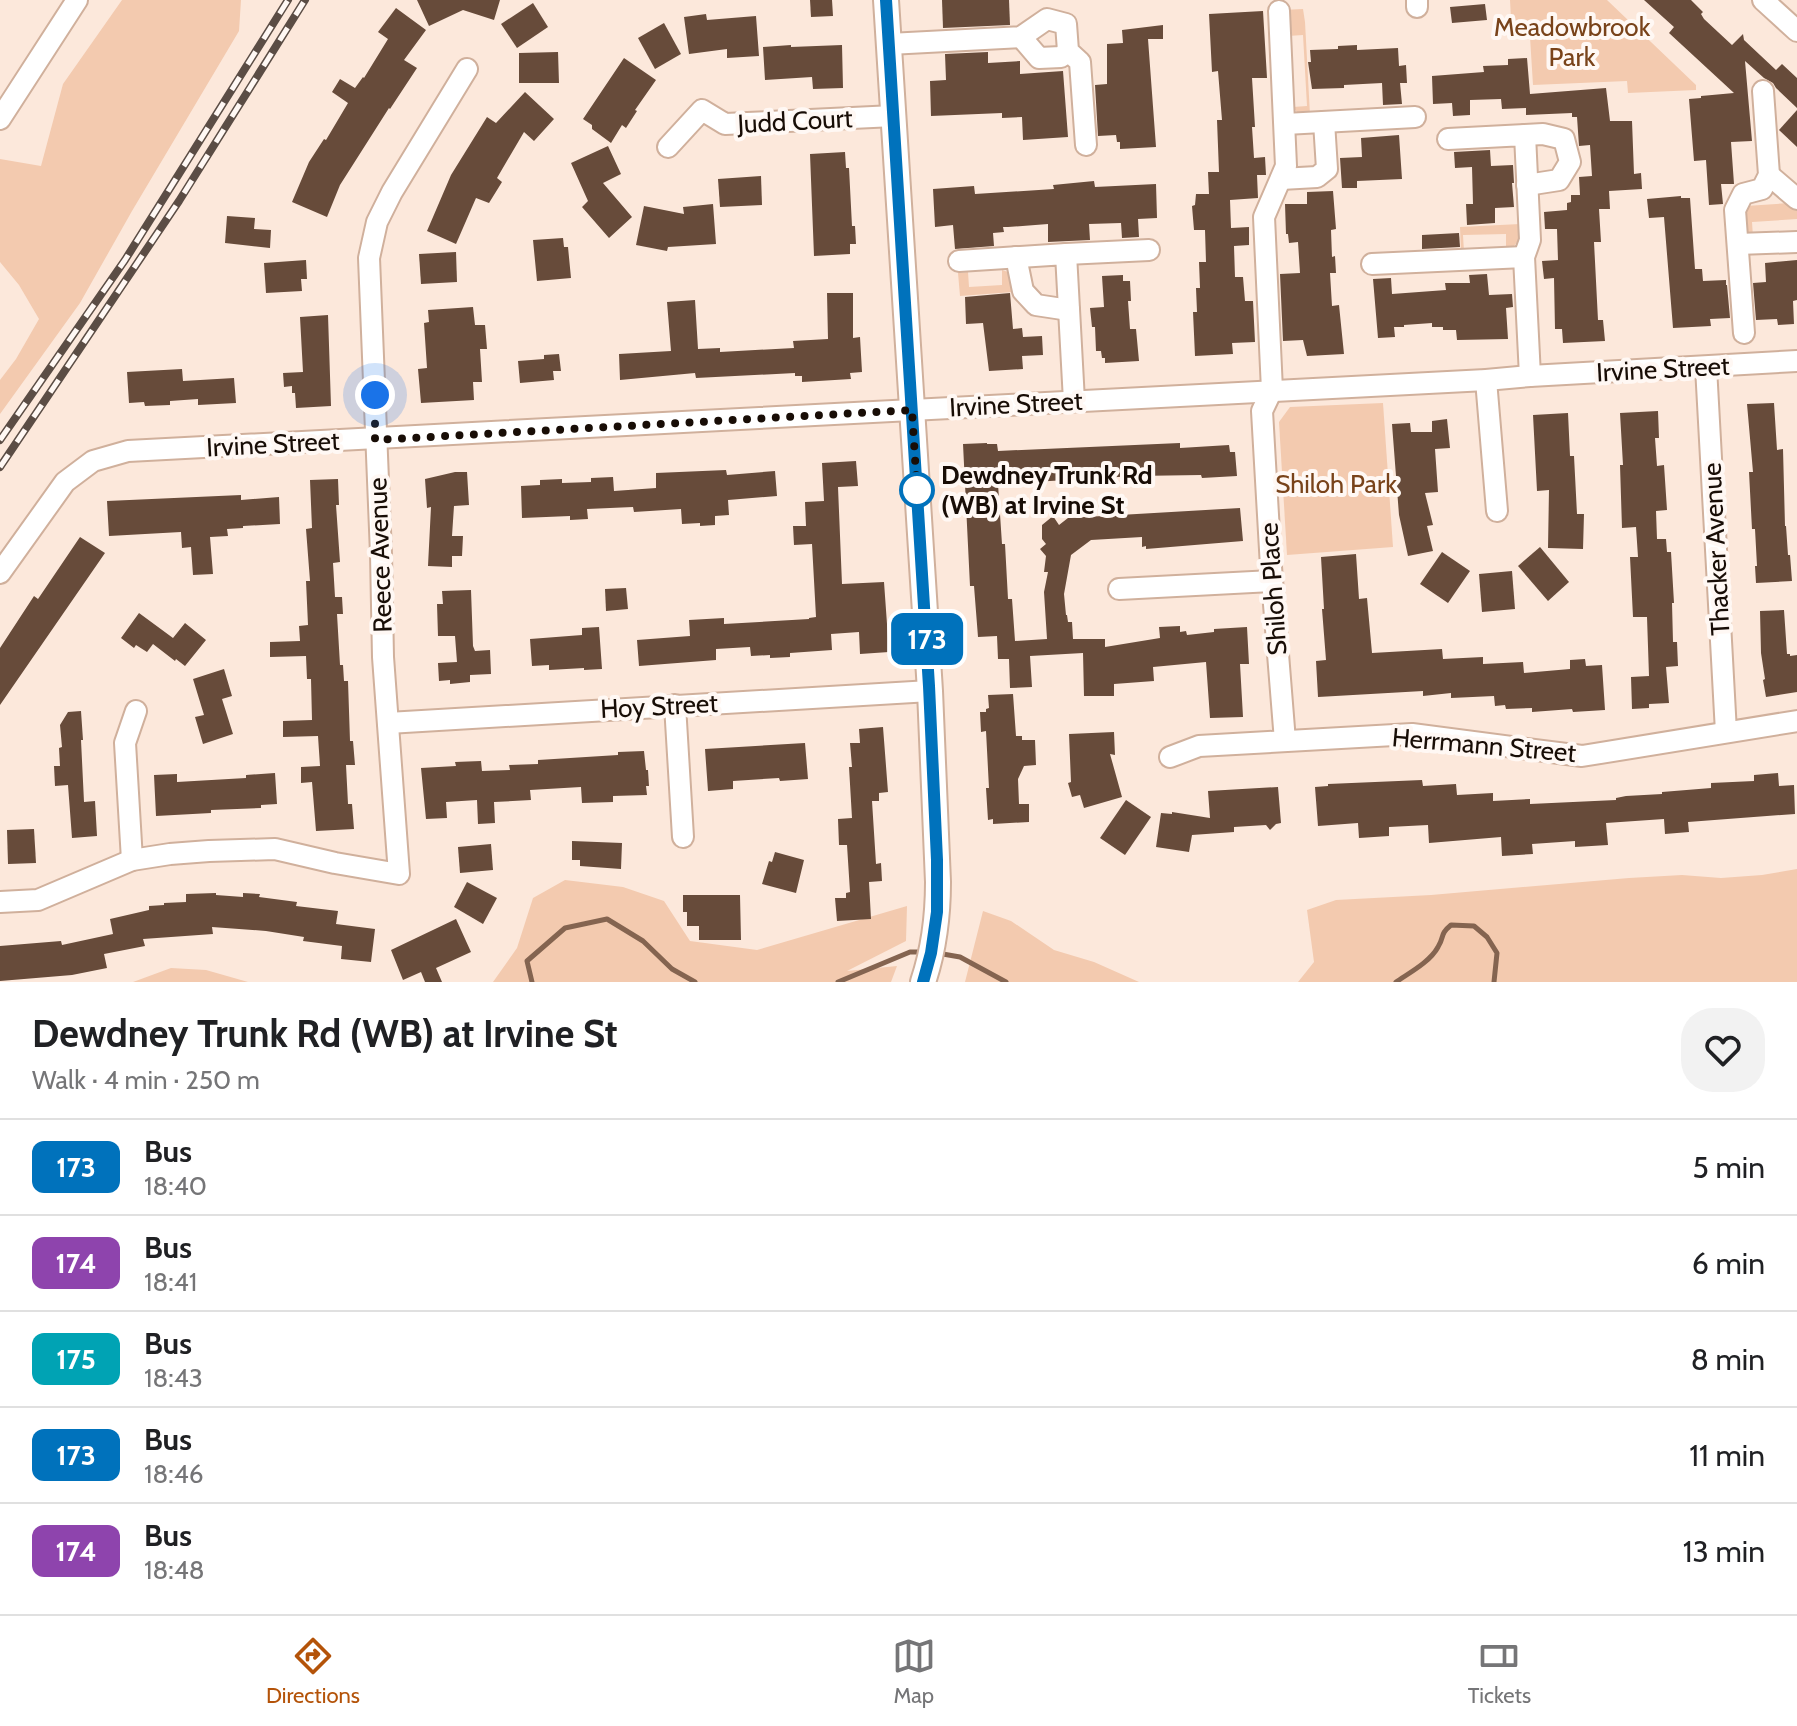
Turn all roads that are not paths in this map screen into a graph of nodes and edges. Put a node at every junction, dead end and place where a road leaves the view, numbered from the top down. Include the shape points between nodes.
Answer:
1 (77, 0) edge
2 (886, 0) edge
3 (1763, 0) edge
4 (1279, 11) dead end
5 (1797, 31) edge
6 (1021, 37) junction
7 (889, 44) junction
8 (1068, 51) junction
9 (467, 69) dead end
10 (1763, 91) dead end
11 (894, 116) junction
12 (1415, 117) dead end
13 (0, 119) edge
14 (1324, 122) junction
15 (1285, 124) junction
16 (1525, 135) junction
17 (1448, 139) dead end
18 (1086, 145) dead end
19 (668, 147) dead end
20 (1769, 175) junction
21 (1281, 179) junction
22 (1527, 185) junction
23 (1797, 199) edge
24 (1797, 242) edge
25 (1738, 244) junction
26 (1149, 250) dead end
27 (1066, 254) junction
28 (1016, 257) junction
29 (1524, 257) junction
30 (959, 261) dead end
31 (1372, 264) dead end
32 (1069, 310) junction
33 (1744, 333) dead end
34 (1797, 361) edge
35 (1706, 367) junction
36 (1530, 376) junction
37 (1486, 380) junction
38 (1272, 390) junction
39 (1074, 401) junction
40 (912, 410) junction
41 (375, 440) junction
42 (1497, 511) dead end
43 (0, 573) edge
44 (1272, 581) junction
45 (1119, 589) dead end
46 (930, 691) junction
47 (675, 705) junction
48 (136, 711) dead end
49 (1797, 721) edge
50 (388, 723) junction
51 (1726, 732) junction
52 (1285, 741) junction
53 (1170, 757) dead end
54 (683, 837) dead end
55 (132, 860) junction
56 (0, 902) edge
57 (923, 982) edge

1 - 13 street
2 - 7 main road
3 - 5 street
4 - 15 street, Shiloh Place
6 - 7 street
6 - 8 street via 1039,58 1061,57
6 - 8 street via 1047,19 1066,24
7 - 11 main road
8 - 18 street via 1080,62
9 - 41 street, Reece Avenue via 392,192 371,244
10 - 20 street
11 - 19 street, Judd Court via 725,124 702,110
11 - 40 main road
12 - 14 street
14 - 15 street
14 - 21 street via 1327,169 1317,177
15 - 21 street, Shiloh Place via 1286,166
16 - 17 street
16 - 22 street
16 - 22 street via 1564,139 1570,162 1559,180
20 - 23 street
20 - 25 street via 1762,189 1743,194 1735,210
21 - 38 street, Shiloh Place via 1264,217
22 - 29 street via 1530,240
24 - 25 street
25 - 33 street
26 - 27 street
27 - 28 street
27 - 32 street
28 - 30 street
28 - 32 street via 1023,291 1036,305
29 - 31 street
29 - 36 street
32 - 39 street
34 - 35 street, Irvine Street
35 - 36 street, Irvine Street
35 - 51 street, Thacker Avenue
36 - 37 street, Irvine Street
37 - 38 street, Irvine Street
37 - 42 street
38 - 39 street, Irvine Street
38 - 44 street, Shiloh Place via 1262,411
39 - 40 street, Irvine Street
40 - 41 street, Irvine Street
40 - 46 main road
41 - 43 street, Irvine Street via 128,451 93,461 65,482
41 - 50 street, Reece Avenue
44 - 45 street
44 - 52 street, Shiloh Place
46 - 47 street, Hoy Street
46 - 57 main road via 938,882
47 - 50 street, Hoy Street
47 - 54 street
48 - 55 street via 125,743
49 - 51 street, Herrmann Street
50 - 55 street, Reece Avenue via 399,874 275,849
51 - 52 street, Herrmann Street via 1582,756 1412,734
52 - 53 street, Herrmann Street via 1199,746
55 - 56 street via 38,900

